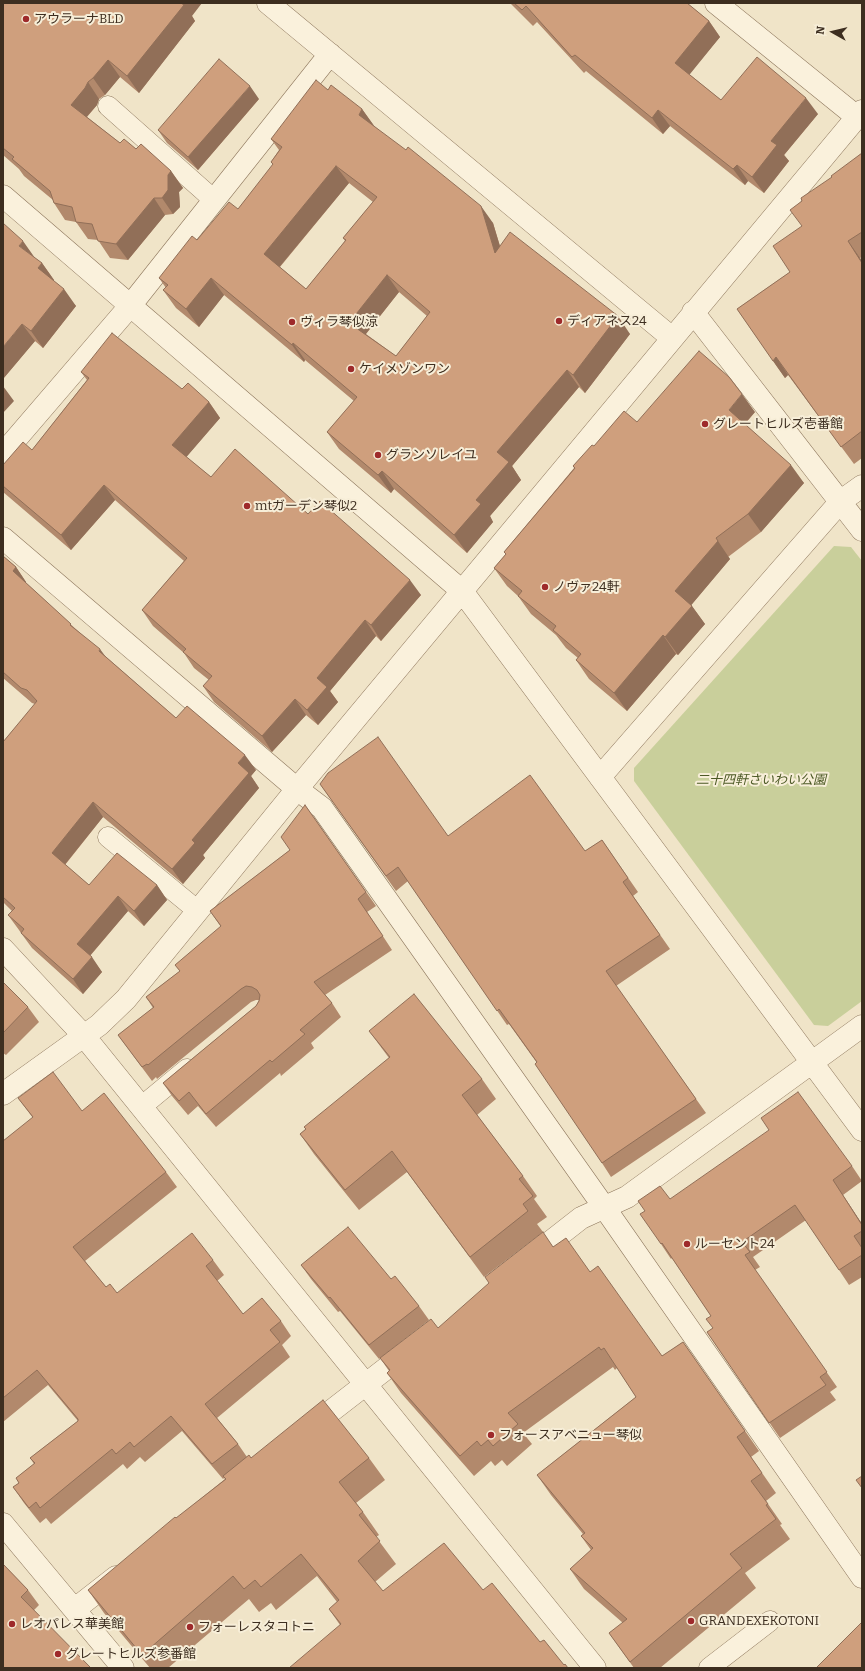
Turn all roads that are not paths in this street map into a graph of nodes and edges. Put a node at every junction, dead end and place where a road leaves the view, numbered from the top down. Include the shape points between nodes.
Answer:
1 (268, 3) edge
2 (716, 3) edge
3 (330, 54) junction
4 (108, 106) dead end
5 (860, 114) edge
6 (3, 196) edge
7 (214, 200) junction
8 (130, 306) junction
9 (693, 312) junction
10 (672, 338) junction
11 (3, 454) edge
12 (862, 486) edge
13 (840, 501) junction
14 (862, 530) edge
15 (3, 538) edge
16 (462, 591) junction
17 (600, 777) junction
18 (297, 788) junction
19 (108, 837) dead end
20 (198, 911) junction
21 (3, 949) edge
22 (862, 1026) edge
23 (84, 1036) junction
24 (203, 1056) edge
25 (812, 1063) junction
26 (3, 1094) edge
27 (141, 1107) junction
28 (862, 1130) edge
29 (604, 1207) junction
30 (513, 1271) edge
31 (426, 1338) edge
32 (366, 1385) junction
33 (292, 1442) edge
34 (3, 1524) edge
35 (130, 1566) edge
36 (862, 1577) edge
37 (75, 1609) junction
38 (770, 1620) dead end
39 (123, 1668) edge
40 (595, 1668) edge
41 (709, 1668) edge

1 - 3 street
2 - 5 street
3 - 7 street
3 - 10 street
4 - 7 lane
5 - 9 street
6 - 8 street
7 - 8 street
8 - 11 street
8 - 16 street
9 - 10 street
9 - 13 street
10 - 16 street
12 - 13 street
13 - 14 street
13 - 17 street
15 - 18 street
16 - 17 street
16 - 18 street
17 - 25 street
18 - 20 street
18 - 29 street via 322,808
19 - 20 lane
20 - 23 street via 126,999
21 - 23 street
22 - 25 street
23 - 26 street
23 - 27 street
24 - 27 lane
25 - 28 street
25 - 29 street via 627,1197
27 - 32 street
29 - 30 street via 581,1218
29 - 36 street
31 - 32 street
32 - 33 street
32 - 40 street
34 - 37 street
35 - 37 street
37 - 39 street
38 - 41 lane

